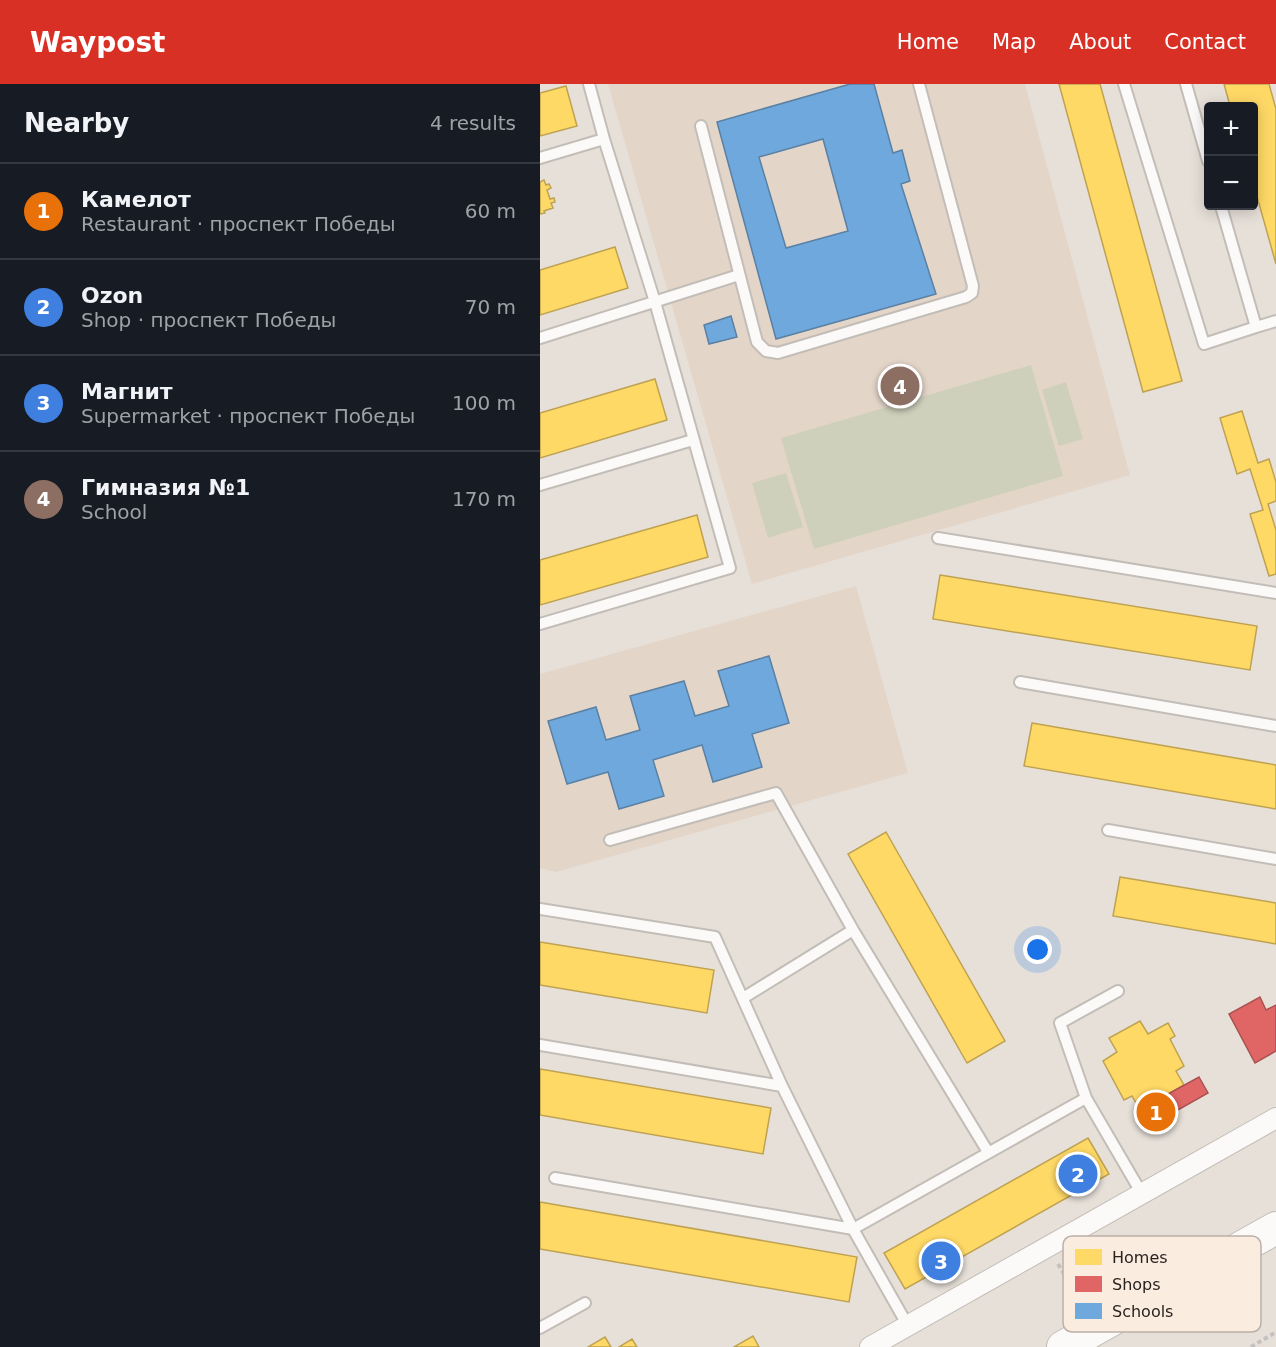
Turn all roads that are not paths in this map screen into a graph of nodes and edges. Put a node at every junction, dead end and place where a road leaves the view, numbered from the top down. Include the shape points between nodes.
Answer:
1 (589, 84) edge
2 (919, 84) edge
3 (1124, 84) edge
4 (1186, 84) edge
5 (701, 126) dead end
6 (604, 139) junction
7 (1208, 156) edge
8 (540, 158) edge
9 (1222, 210) edge
10 (740, 275) junction
11 (655, 302) junction
12 (1276, 321) edge
13 (1257, 327) junction
14 (540, 338) edge
15 (693, 440) junction
16 (540, 485) edge
17 (938, 538) dead end
18 (1276, 593) edge
19 (540, 624) edge
20 (1020, 682) dead end
21 (1276, 726) edge
22 (1108, 830) dead end
23 (610, 840) dead end
24 (1276, 859) edge
25 (540, 909) edge
26 (853, 930) junction
27 (1118, 991) dead end
28 (743, 998) junction
29 (540, 1045) edge
30 (782, 1086) junction
31 (1086, 1098) junction
32 (1276, 1118) edge
33 (988, 1152) junction
34 (555, 1178) dead end
35 (1142, 1194) junction
36 (1276, 1228) edge
37 (853, 1229) junction
38 (1068, 1236) edge
39 (1261, 1236) edge
40 (1063, 1239) edge
41 (585, 1303) dead end
42 (908, 1326) junction
43 (540, 1328) edge
44 (1090, 1332) edge
45 (870, 1347) edge
46 (1063, 1347) edge

1 - 6 lane
2 - 10 lane via 972,292 778,353 766,351 757,342
3 - 13 lane via 1204,344
4 - 7 lane
5 - 10 lane
6 - 8 lane
6 - 11 lane
9 - 13 lane
10 - 11 lane
11 - 14 lane
11 - 15 lane
12 - 13 lane
15 - 16 lane
15 - 19 lane via 730,568
17 - 18 lane
20 - 21 lane
22 - 24 lane
23 - 26 lane via 776,793
25 - 28 lane via 716,937
26 - 28 lane
26 - 33 lane
27 - 31 lane via 1060,1023
28 - 30 lane
29 - 30 lane
30 - 37 lane
31 - 33 lane
31 - 35 lane
32 - 35 street
33 - 37 lane
34 - 37 lane
35 - 38 street
36 - 39 main road
37 - 42 lane
40 - 42 street
41 - 43 lane
42 - 45 street
44 - 46 main road

